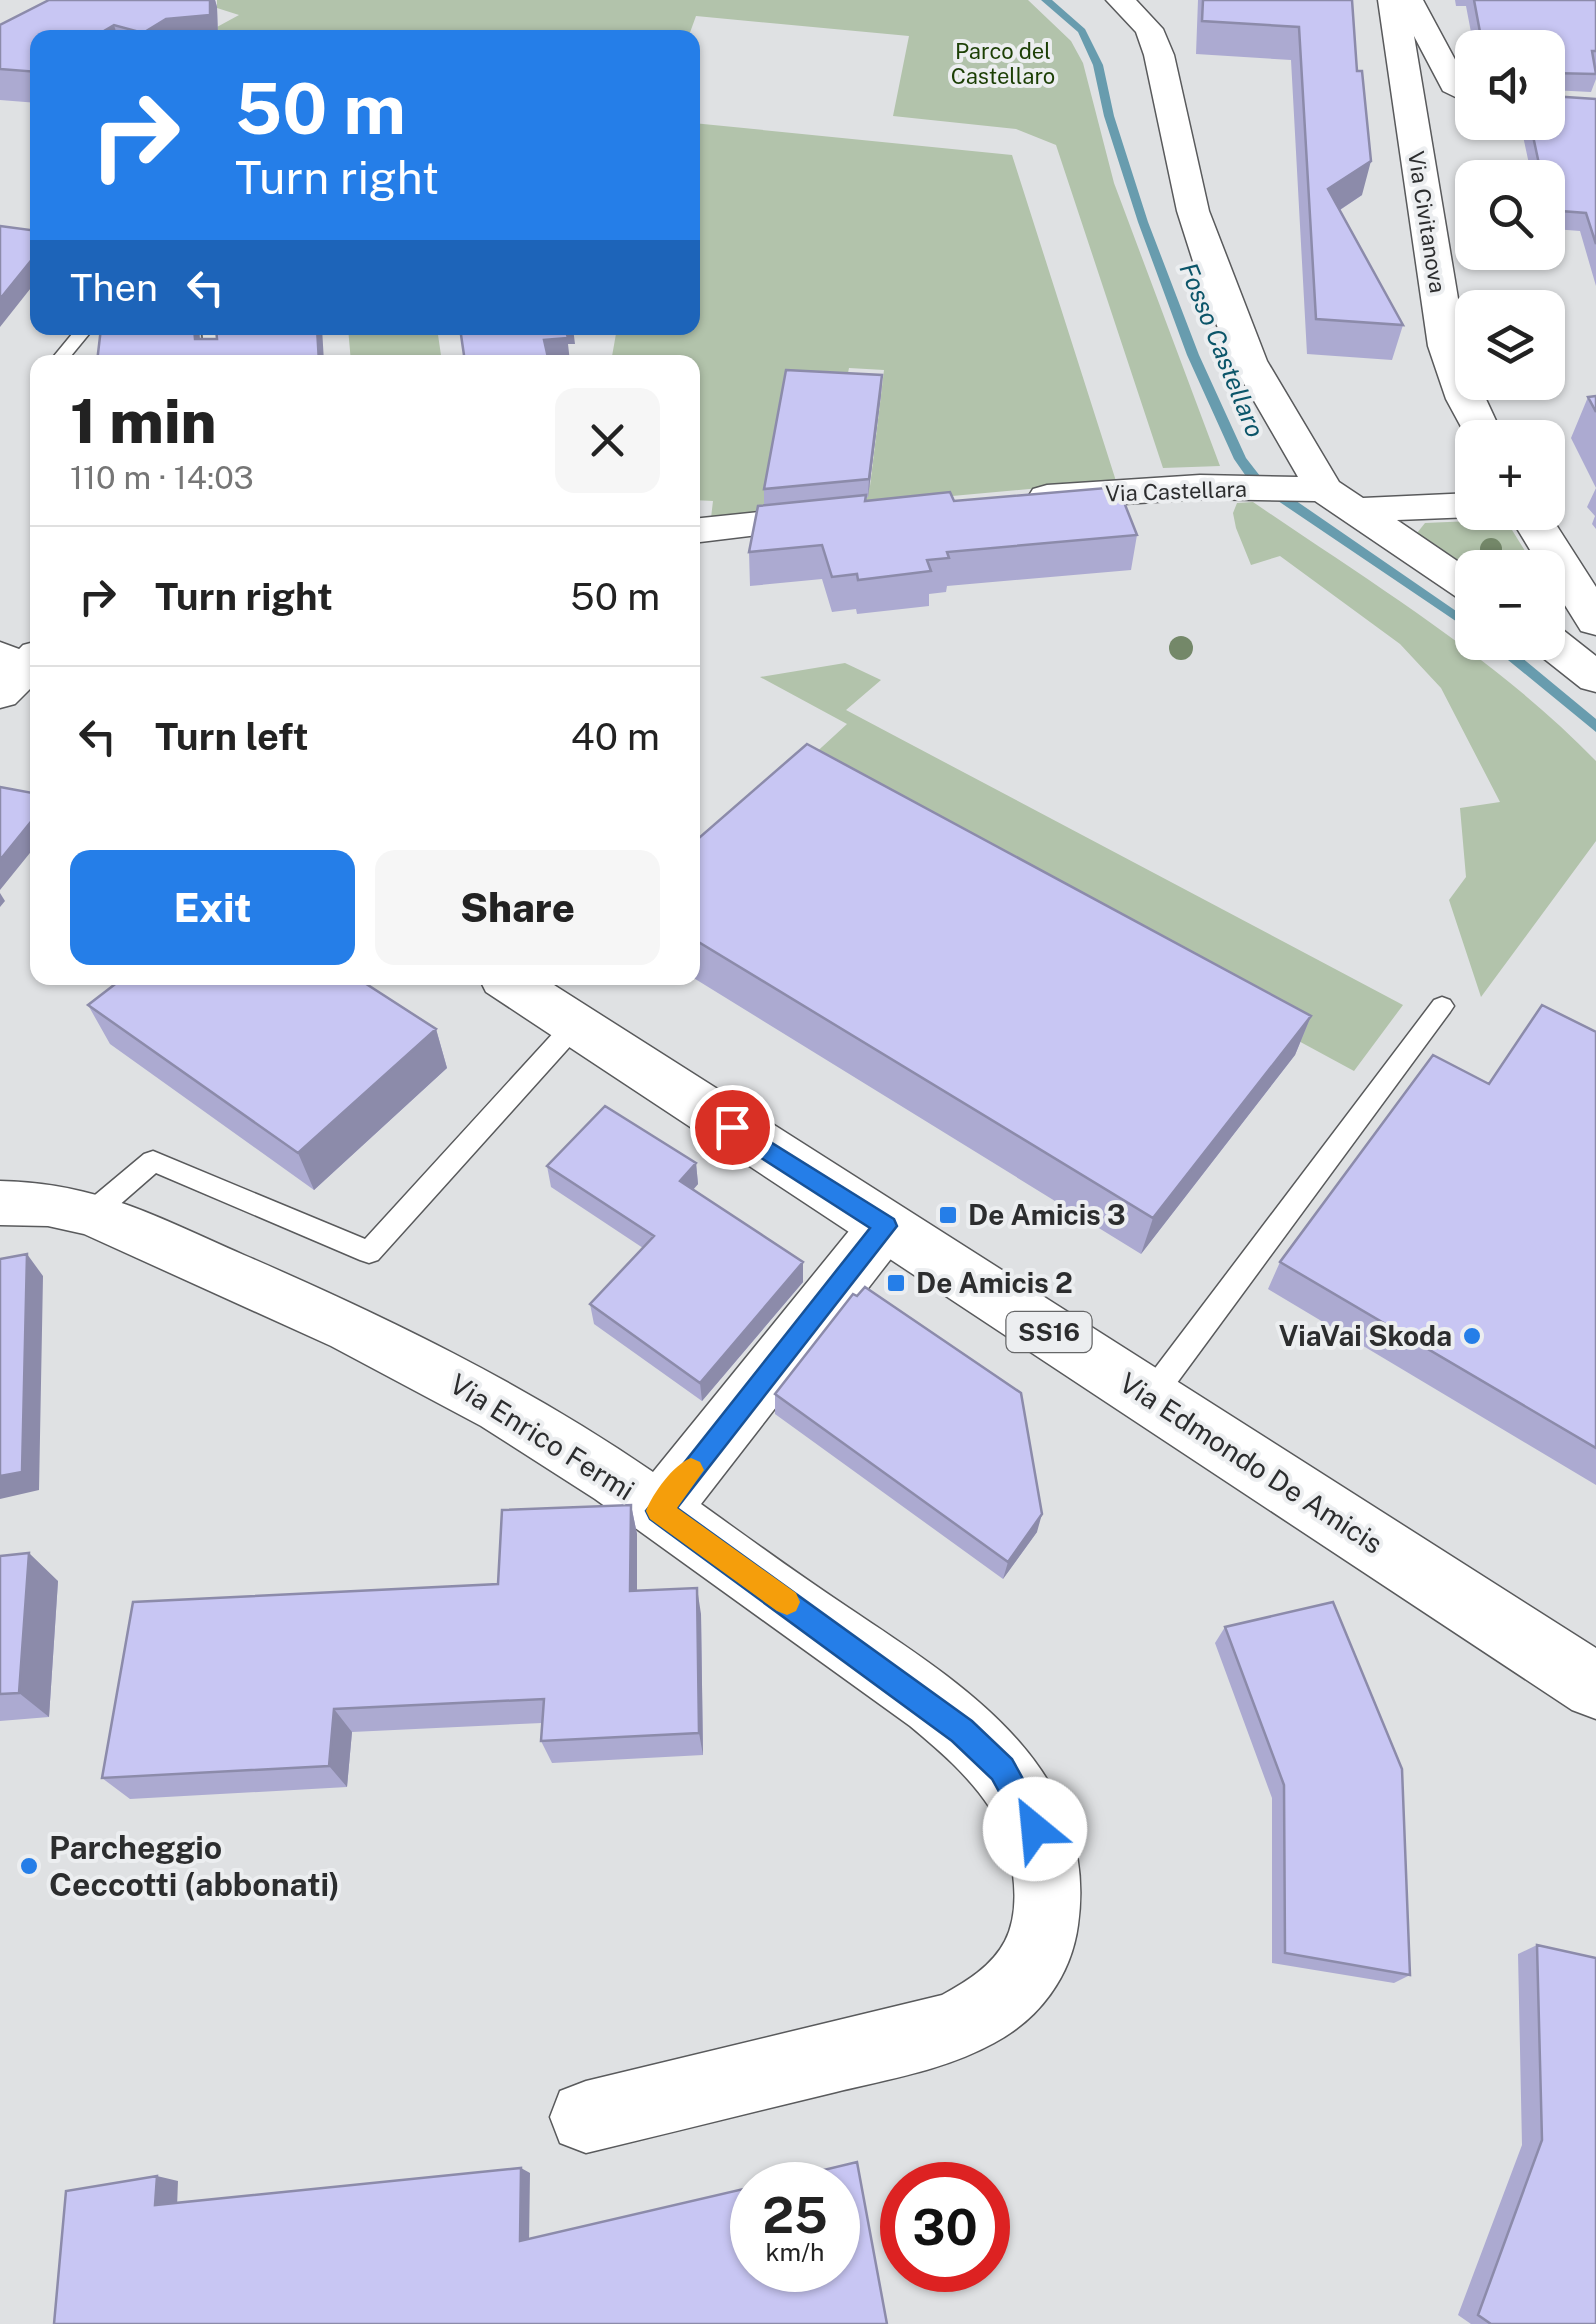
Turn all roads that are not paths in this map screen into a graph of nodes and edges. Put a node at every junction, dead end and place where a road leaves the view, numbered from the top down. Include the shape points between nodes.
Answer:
1 (1120, 0) edge
2 (1407, 16) edge
3 (1455, 85) edge
4 (80, 335) edge
5 (63, 355) edge
6 (1476, 420) edge
7 (1329, 496) junction
8 (1002, 500) edge
9 (1455, 505) edge
10 (869, 513) edge
11 (700, 530) edge
12 (1535, 530) edge
13 (1455, 578) edge
14 (1575, 626) edge
15 (1596, 678) edge
16 (515, 985) edge
17 (1442, 1006) dead end
18 (576, 1025) junction
19 (0, 1203) edge
20 (92, 1213) junction
21 (886, 1226) junction
22 (1150, 1397) junction
23 (659, 1511) junction
24 (1596, 1686) edge
25 (586, 2117) dead end

1 - 7 street via 1149,29 1159,55 1194,211 1249,361
2 - 3 street
2 - 6 street, Via Civitanova via 1447,346
4 - 5 lane
7 - 8 street, Via Castellara via 1229,488
7 - 9 street, Via Castellara
7 - 13 street
10 - 11 street
12 - 14 street
14 - 15 street
16 - 18 street, Via Edmondo De Amicis / SS16
17 - 22 lane
18 - 20 lane via 369,1252 153,1161
18 - 21 street, Via Edmondo De Amicis / SS16
19 - 20 street, Via Enrico Fermi
20 - 23 street, Via Enrico Fermi via 411,1358 504,1408
21 - 22 street, Via Edmondo De Amicis / SS16
21 - 23 street
22 - 24 street, Via Edmondo De Amicis / SS16
23 - 25 street, Via Enrico Fermi via 914,1693 1002,1769 1043,1850 1044,1927 1037,1955 1017,1984 987,2012 947,2029

